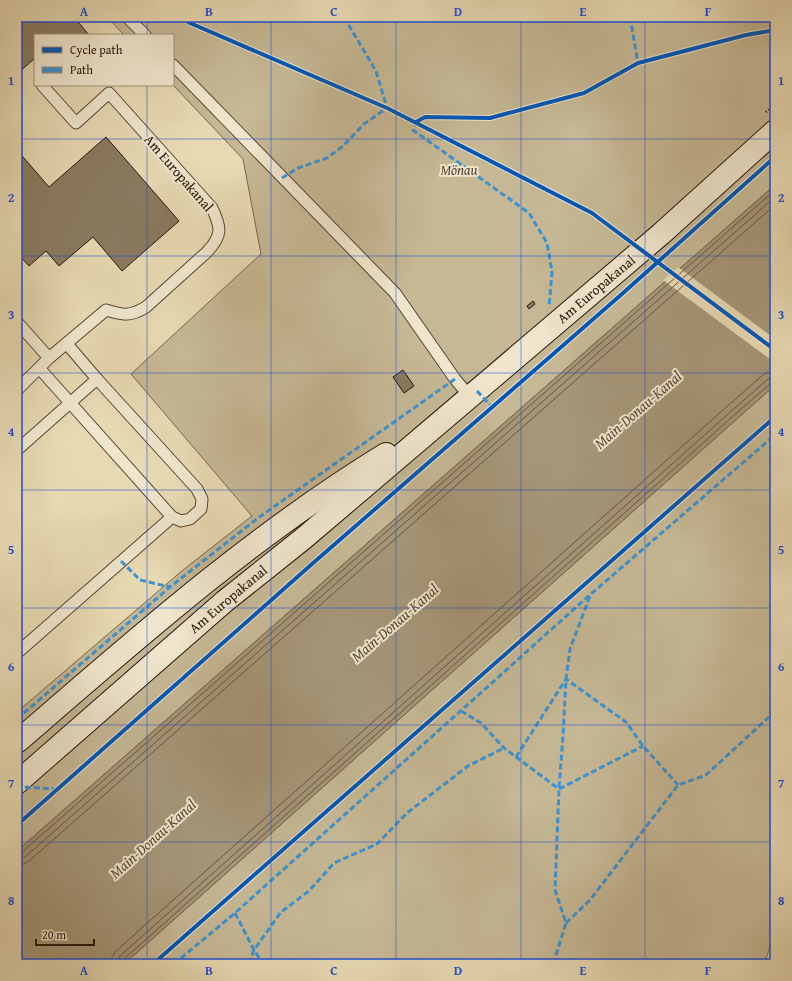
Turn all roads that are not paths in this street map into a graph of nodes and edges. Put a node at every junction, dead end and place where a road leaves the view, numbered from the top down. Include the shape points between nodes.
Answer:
1 (127, 17) edge
2 (143, 34) edge
3 (174, 66) edge
4 (43, 86) edge
5 (775, 131) edge
6 (17, 322) edge
7 (67, 344) junction
8 (49, 358) junction
9 (40, 369) junction
10 (97, 379) junction
11 (17, 390) edge
12 (470, 397) junction
13 (70, 403) junction
14 (443, 420) junction
15 (17, 450) edge
16 (172, 517) junction
17 (17, 653) edge
18 (17, 742) edge
19 (17, 783) edge

1 - 2 lane
3 - 12 lane via 395,292
4 - 7 lane, Am Europakanal via 76,123 109,93 212,208 218,222 219,233 216,243 146,307 136,313 121,315 106,310
5 - 12 main road, Am Europakanal via 661,234
6 - 8 lane
7 - 8 lane, Am Europakanal
7 - 10 lane
8 - 9 lane, Am Europakanal
9 - 11 lane, Am Europakanal
9 - 13 lane
10 - 13 lane
10 - 16 lane via 197,489 202,499 201,509 190,519 180,521
12 - 14 main road, Am Europakanal
13 - 15 lane
13 - 16 lane
14 - 18 main road, Am Europakanal via 360,470 218,571 163,615
14 - 19 main road, Am Europakanal via 225,601
16 - 17 lane

